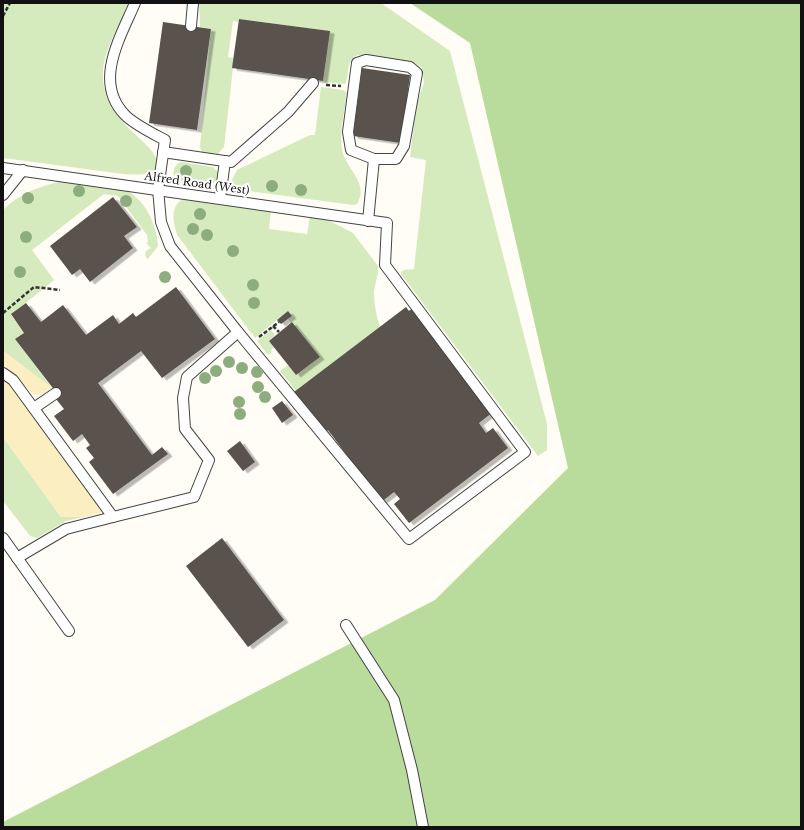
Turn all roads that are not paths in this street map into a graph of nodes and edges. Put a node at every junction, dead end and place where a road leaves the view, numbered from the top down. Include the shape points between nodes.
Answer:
1 (135, 3) edge
2 (193, 3) edge
3 (190, 26) dead end
4 (313, 83) dead end
5 (163, 152) junction
6 (374, 159) junction
7 (225, 161) junction
8 (3, 168) edge
9 (23, 170) junction
10 (158, 189) junction
11 (3, 195) edge
12 (220, 198) junction
13 (368, 221) junction
14 (238, 332) junction
15 (3, 373) edge
16 (56, 393) dead end
17 (34, 408) junction
18 (113, 516) junction
19 (3, 538) edge
20 (17, 558) junction
21 (346, 625) dead end
22 (69, 631) dead end
23 (423, 827) edge

1 - 5 lane via 114,52 110,75 112,97 126,116 164,140
2 - 3 lane
4 - 7 lane via 288,112 231,162
5 - 7 lane
5 - 10 lane
6 - 6 lane via 351,150 348,132 357,63 366,60 410,67 417,73 404,146 396,159
6 - 13 lane
7 - 12 lane
8 - 9 lane, Alfred Road (West)
9 - 10 lane, Alfred Road (West)
9 - 11 lane
10 - 12 lane, Alfred Road (West)
10 - 14 lane via 161,222 170,246
12 - 13 lane, Alfred Road (West)
13 - 14 lane, Alfred Road (West) via 386,223 385,265 525,452 409,539
14 - 18 lane via 187,377 183,398 185,429 209,460 194,497
15 - 17 lane via 13,380
16 - 17 lane
17 - 18 lane
18 - 20 lane via 66,529
19 - 20 lane
20 - 22 lane
21 - 23 lane via 394,700

